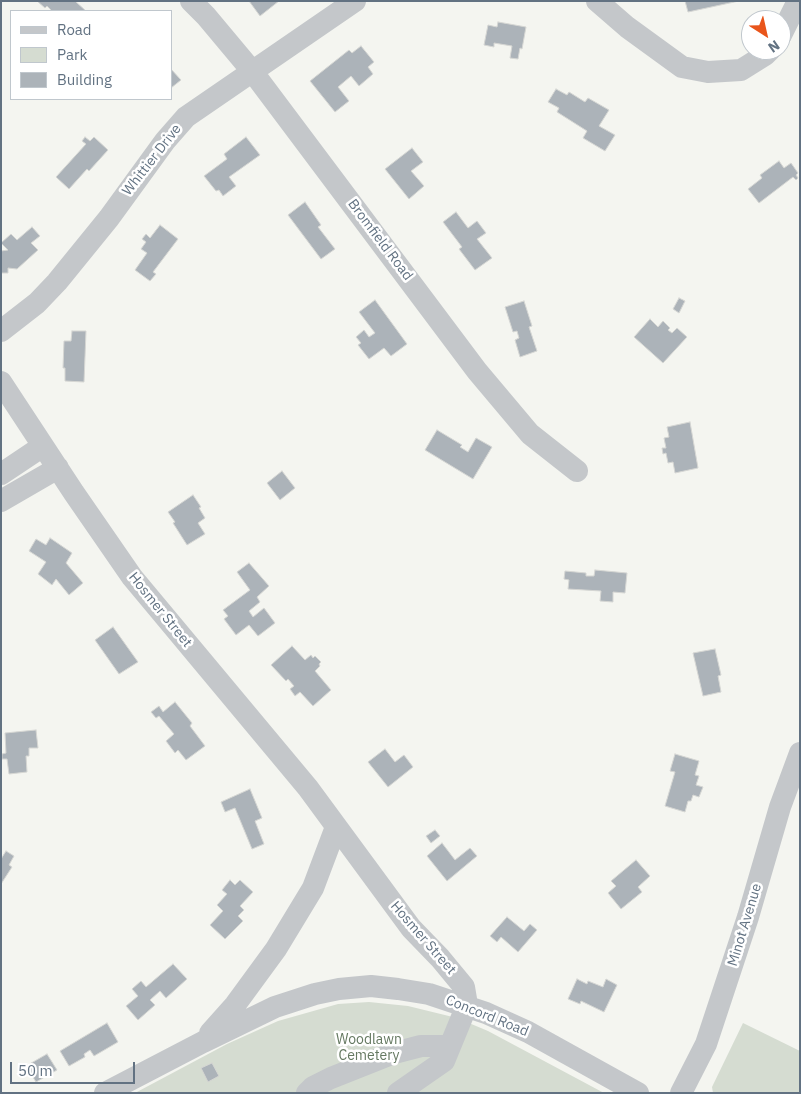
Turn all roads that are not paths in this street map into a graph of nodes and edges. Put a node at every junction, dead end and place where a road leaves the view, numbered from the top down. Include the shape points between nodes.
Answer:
1 (191, 1) edge
2 (355, 1) edge
3 (597, 1) edge
4 (798, 1) edge
5 (791, 15) edge
6 (758, 60) edge
7 (252, 71) junction
8 (1, 331) edge
9 (1, 382) edge
10 (43, 446) junction
11 (58, 468) junction
12 (577, 471) dead end
13 (1, 474) edge
14 (1, 501) edge
15 (800, 753) edge
16 (336, 827) junction
17 (467, 1005) junction
18 (203, 1042) junction
19 (450, 1046) junction
20 (105, 1093) edge
21 (306, 1093) edge
22 (398, 1093) edge
23 (638, 1093) edge
24 (682, 1093) edge

1 - 7 street, Bromfield Road
2 - 7 street, Whittier Drive
3 - 6 street via 626,27 682,67 708,72 741,70
4 - 5 street
7 - 8 street, Whittier Drive via 186,117 57,282 37,303
7 - 12 street, Bromfield Road via 478,371 530,434
9 - 10 street, Hosmer Street
10 - 11 street, Hosmer Street
10 - 13 street
11 - 14 street
11 - 16 street, Hosmer Street via 132,577 308,788
15 - 24 street, Minot Avenue via 780,806 706,1044
16 - 17 street, Hosmer Street via 411,928 460,982
16 - 18 street via 313,888 276,950
17 - 18 street, Concord Road via 398,988 339,989 276,1007
17 - 19 street
17 - 23 street, Concord Road via 528,1032
18 - 20 street, Concord Road
19 - 21 street via 421,1046 394,1053 331,1078
19 - 22 street via 444,1061

